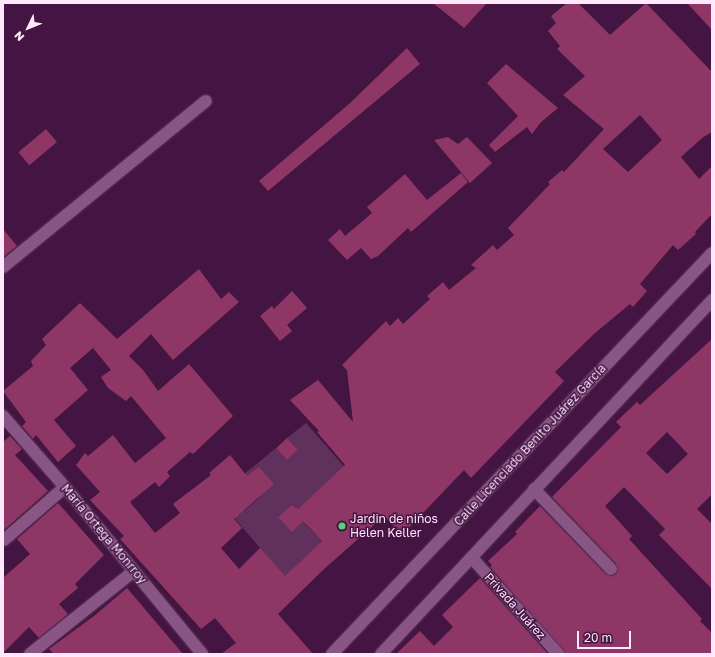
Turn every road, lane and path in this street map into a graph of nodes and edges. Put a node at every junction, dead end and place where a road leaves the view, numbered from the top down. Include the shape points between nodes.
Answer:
1 (206, 101) dead end
2 (712, 253) edge
3 (3, 267) edge
4 (712, 300) edge
5 (3, 416) edge
6 (65, 487) junction
7 (534, 489) junction
8 (4, 540) dead end
9 (472, 558) junction
10 (611, 569) dead end
11 (134, 571) junction
12 (30, 654) edge
13 (202, 654) edge
14 (332, 654) edge
15 (381, 654) edge
16 (558, 654) edge

1 - 3 street
2 - 14 street, Calle Licenciado Benito Juárez García
4 - 7 street
5 - 6 street, María Ortega Monrroy
6 - 8 street
6 - 11 street, María Ortega Monrroy
7 - 9 street
7 - 10 street
9 - 15 street
9 - 16 street, Privada Juárez
11 - 12 street
11 - 13 street, María Ortega Monrroy

